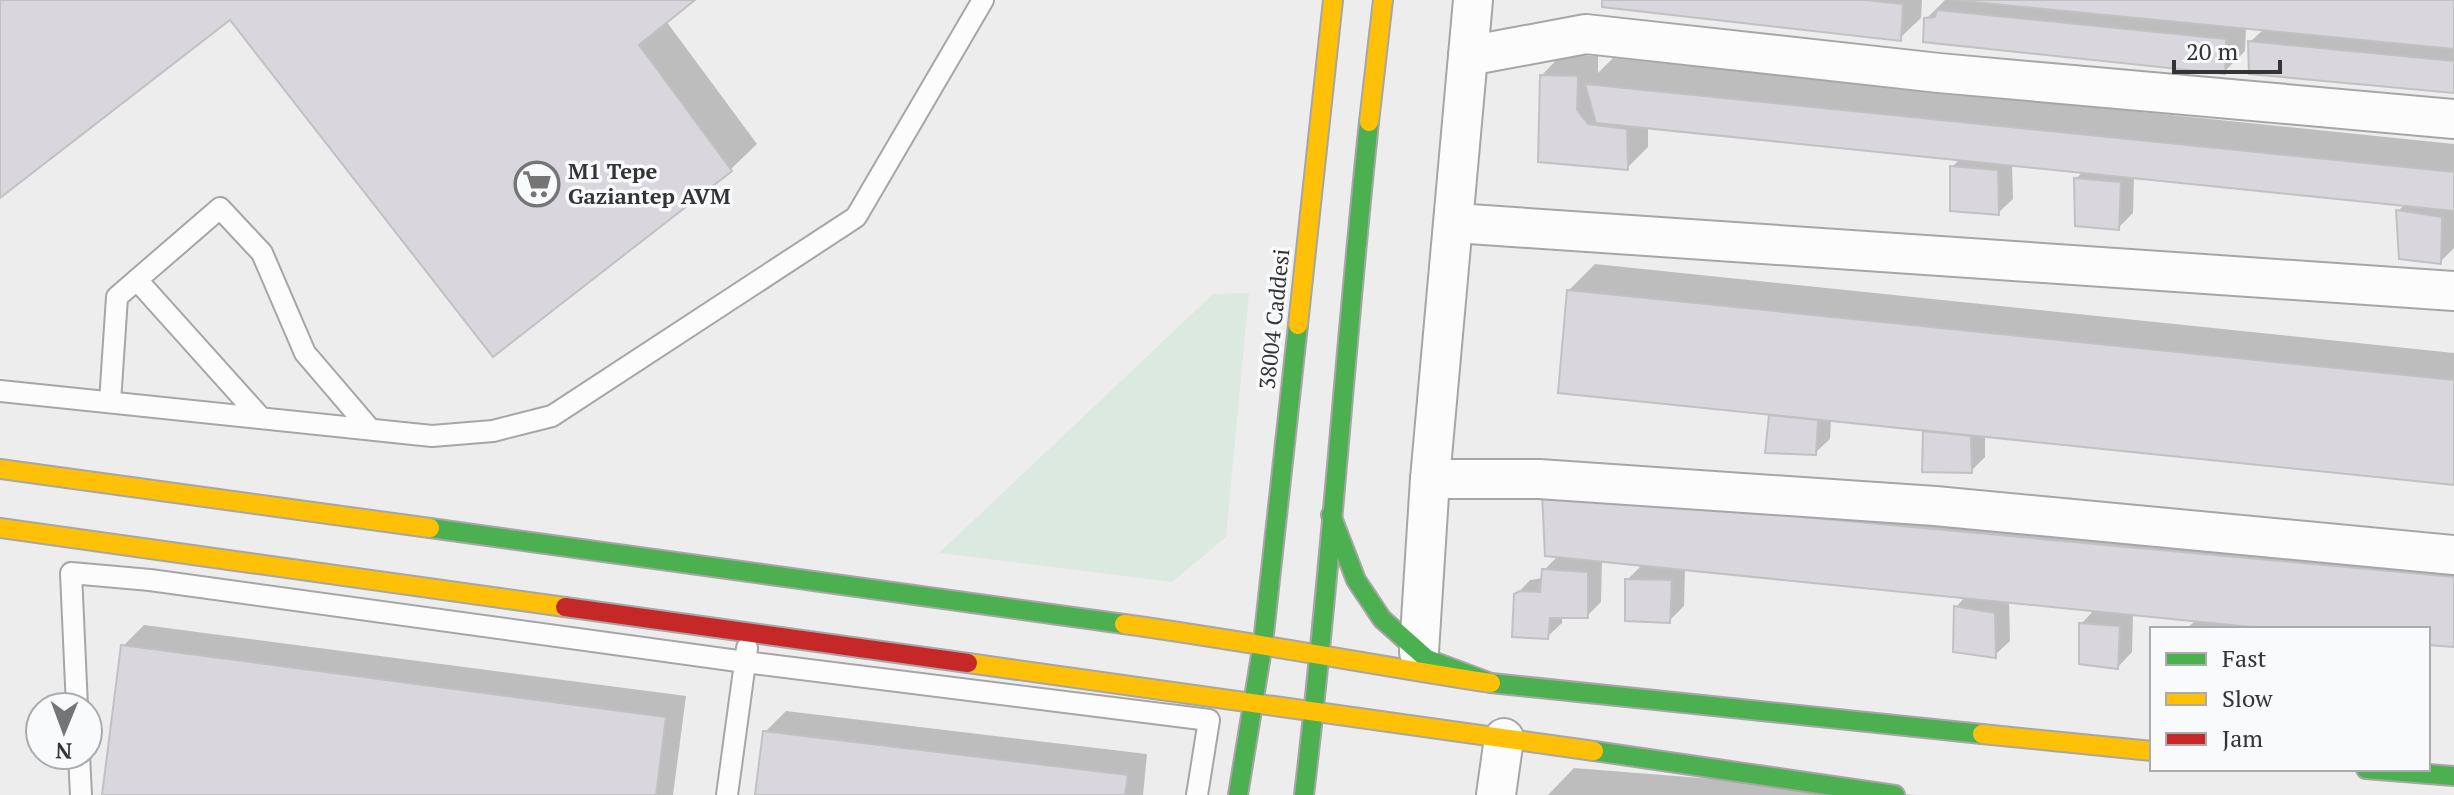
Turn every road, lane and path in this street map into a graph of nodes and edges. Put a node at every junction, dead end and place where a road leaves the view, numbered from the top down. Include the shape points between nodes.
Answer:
1 (983, 0) edge
2 (1333, 0) edge
3 (1383, 0) edge
4 (1473, 0) edge
5 (1468, 56) junction
6 (2454, 119) edge
7 (1455, 223) junction
8 (137, 280) junction
9 (2454, 291) edge
10 (0, 391) edge
11 (110, 402) junction
12 (261, 418) junction
13 (370, 429) junction
14 (0, 469) edge
15 (1430, 479) junction
16 (1331, 515) junction
17 (0, 528) edge
18 (2454, 555) edge
19 (749, 632) junction
20 (1263, 643) junction
21 (1419, 652) junction
22 (1321, 656) junction
23 (745, 662) junction
24 (1491, 683) junction
25 (76, 691) edge
26 (1253, 702) junction
27 (1314, 711) junction
28 (1504, 738) junction
29 (2150, 751) edge
30 (80, 771) edge
31 (2391, 771) edge
32 (2454, 776) edge
33 (81, 795) edge
34 (727, 795) edge
35 (1197, 795) edge
36 (1238, 795) edge
37 (1304, 795) edge
38 (1496, 795) edge
39 (1895, 795) edge

1 - 13 lane via 856,217 552,416 462,434
2 - 20 street, 38004 Caddesi
3 - 16 street
4 - 5 street
5 - 6 street via 1586,34 1939,73
5 - 7 street
7 - 9 street
7 - 15 street
8 - 11 lane via 117,297
8 - 12 lane
8 - 13 lane via 220,208 262,253 305,353
10 - 11 lane
11 - 12 lane
12 - 13 lane
14 - 20 street
15 - 18 street via 1539,479 1919,505
15 - 21 street
16 - 21 street via 1356,580 1382,619
16 - 22 street
17 - 19 street
19 - 23 lane
19 - 26 street
20 - 22 street
20 - 26 street, 38004 Caddesi
21 - 24 street
22 - 24 street
22 - 27 street
23 - 25 lane via 71,573
23 - 34 lane
23 - 35 lane via 1209,720
24 - 29 street
26 - 27 street
26 - 36 street, 38004 Caddesi
27 - 28 street
27 - 37 street
28 - 38 street
28 - 39 street
30 - 33 lane
31 - 32 street

